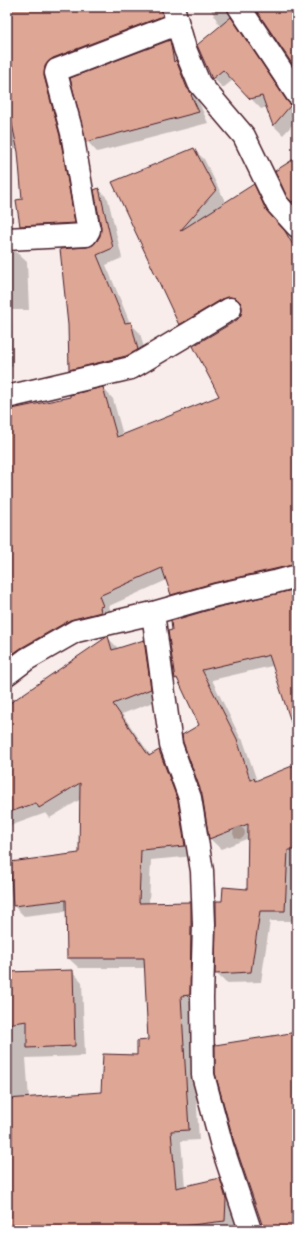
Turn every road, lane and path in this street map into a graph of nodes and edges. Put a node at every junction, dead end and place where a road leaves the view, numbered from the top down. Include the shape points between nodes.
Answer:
1 (238, 7) edge
2 (175, 16) edge
3 (297, 94) edge
4 (295, 222) edge
5 (7, 239) edge
6 (230, 308) dead end
7 (7, 397) edge
8 (297, 576) edge
9 (153, 614) junction
10 (7, 674) edge
11 (250, 1230) edge

1 - 3 street
2 - 4 street via 199,83 244,136 277,204
2 - 5 street via 57,70 72,133 89,230 86,235
6 - 7 street via 132,368
8 - 9 street via 216,595
9 - 10 street via 76,631 26,659
9 - 11 street via 170,745 190,798 202,871 203,1075 222,1146

